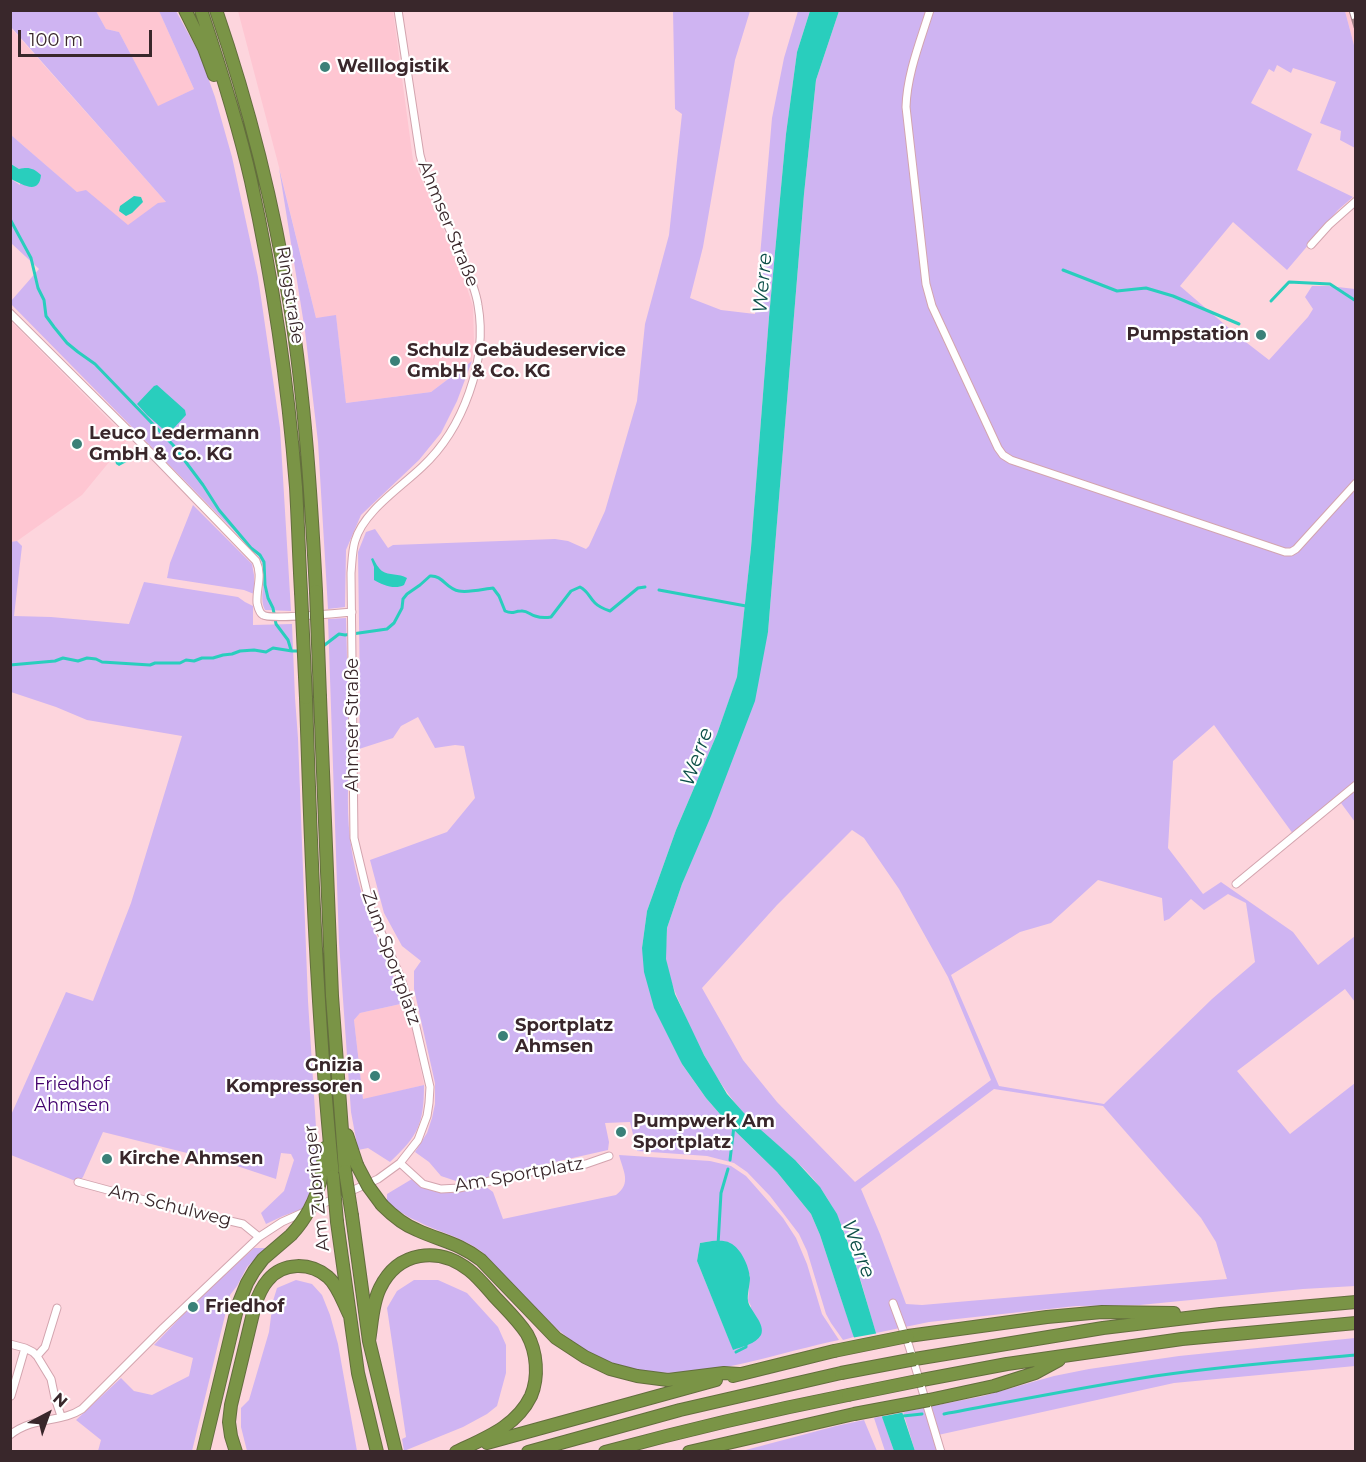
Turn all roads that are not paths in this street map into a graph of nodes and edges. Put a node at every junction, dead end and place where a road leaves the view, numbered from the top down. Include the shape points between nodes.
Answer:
1 (185, 10) edge
2 (201, 10) edge
3 (216, 10) edge
4 (223, 10) edge
5 (398, 10) edge
6 (930, 10) edge
7 (225, 37) junction
8 (238, 129) junction
9 (1356, 201) edge
10 (1311, 245) dead end
11 (10, 313) edge
12 (1356, 483) edge
13 (352, 615) junction
14 (320, 697) joint
15 (306, 698) joint
16 (1356, 785) edge
17 (354, 838) joint
18 (1236, 884) dead end
19 (341, 1116) junction
20 (609, 1156) dead end
21 (400, 1163) junction
22 (327, 1177) junction
23 (78, 1182) dead end
24 (259, 1237) junction
25 (1356, 1302) edge
26 (893, 1303) dead end
27 (57, 1308) dead end
28 (349, 1314) junction
29 (1220, 1314) junction
30 (1356, 1323) edge
31 (369, 1341) junction
32 (10, 1344) edge
33 (26, 1348) junction
34 (37, 1356) junction
35 (1068, 1356) junction
36 (739, 1374) junction
37 (11, 1396) edge
38 (61, 1416) junction
39 (10, 1435) edge
40 (727, 1442) junction
41 (203, 1452) edge
42 (236, 1452) edge
43 (377, 1452) edge
44 (396, 1452) edge
45 (456, 1452) edge
46 (528, 1452) edge
47 (605, 1452) edge
48 (689, 1452) edge
49 (708, 1452) edge
50 (941, 1452) edge

1 - 8 highway
2 - 8 highway, Ringstraße
3 - 7 highway, Ringstraße
4 - 7 highway via 228,25
5 - 13 street, Ahmser Straße via 420,155 472,283 478,304 479,342 472,386 453,427 424,465 364,520 354,542
6 - 12 street via 906,92 926,284 932,306 1003,455 1285,552 1296,549
7 - 14 highway, Ringstraße, bridge via 265,179 290,306 311,494
8 - 15 highway, Ringstraße, bridge via 270,276 285,381 296,486
9 - 10 street
11 - 13 street via 256,561 260,568 260,613
13 - 17 street, Ahmser Straße
14 - 19 highway, Am Zubringer
15 - 22 highway, Am Zubringer via 316,956 328,1124
16 - 18 street
17 - 21 street, Zum Sportplatz via 371,909 413,1014 430,1087 423,1130
19 - 31 highway, Am Zubringer, bridge
19 - 36 highway, bridge via 357,1165 382,1205 416,1230 470,1251 556,1338 585,1358 636,1376 668,1380
20 - 21 street, Am Sportplatz via 586,1164 441,1189 423,1184
21 - 24 street, Zum Sportplatz via 378,1179 282,1222
22 - 28 highway, Am Zubringer, bridge
22 - 41 highway, bridge via 299,1226 263,1259 247,1282
23 - 24 street, Am Schulweg via 243,1224
24 - 38 street, Zum Sportplatz via 82,1409
25 - 29 highway
26 - 50 street
27 - 34 street via 45,1347
28 - 42 highway via 335,1285 316,1269 293,1266 269,1279 255,1305 231,1405 229,1422
28 - 43 highway, Am Zubringer
29 - 36 highway, bridge via 1102,1312 1047,1317 908,1336
29 - 46 highway, bridge via 1103,1328 841,1373 680,1410
30 - 35 highway via 1182,1339
31 - 44 highway, Am Zubringer
31 - 45 highway via 374,1306 388,1275 411,1258 426,1255 443,1256 470,1270 515,1318 533,1350 536,1368 531,1395 512,1422
32 - 33 street
33 - 34 street
33 - 37 street
34 - 38 street via 51,1379
35 - 40 highway, bridge via 1035,1373 994,1386
35 - 47 highway, bridge via 1007,1364 788,1407
36 - 45 highway
38 - 39 street, Zum Sportplatz via 30,1423
40 - 48 highway
40 - 49 highway

